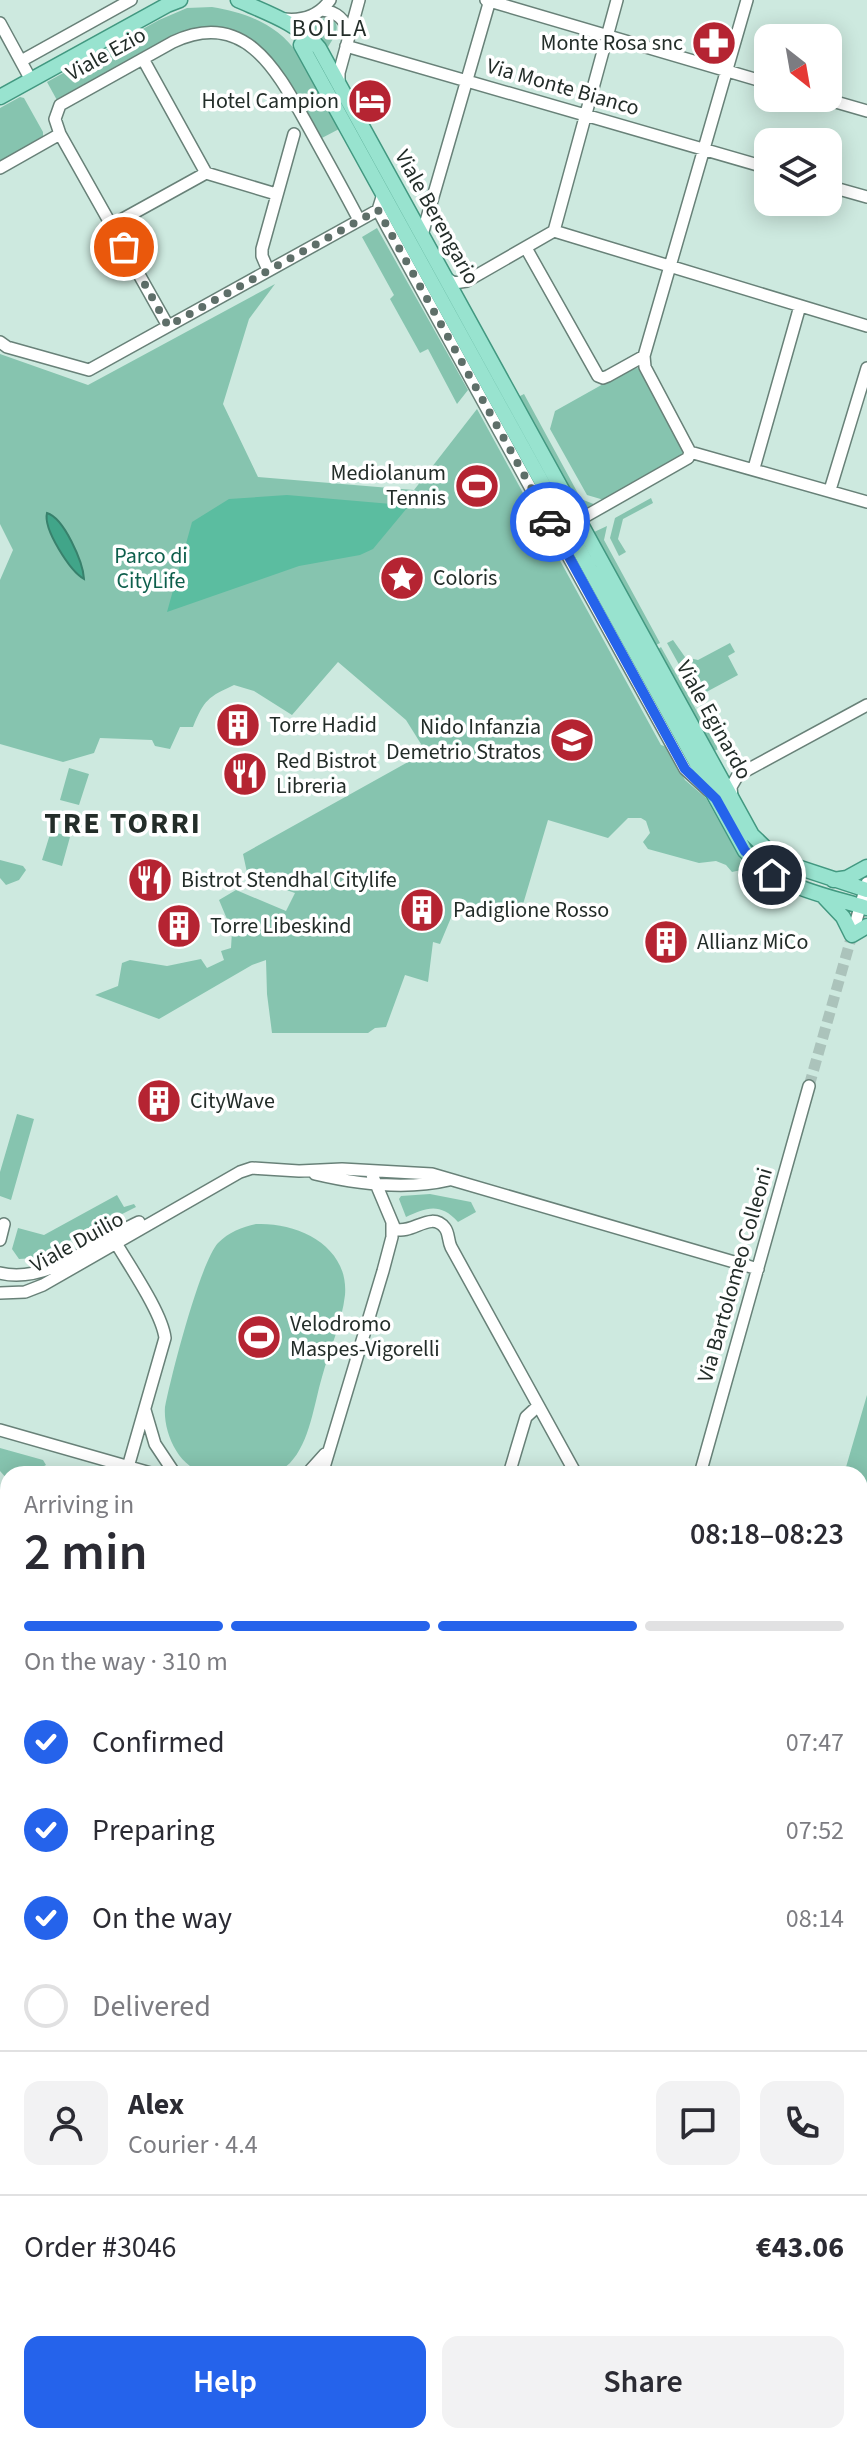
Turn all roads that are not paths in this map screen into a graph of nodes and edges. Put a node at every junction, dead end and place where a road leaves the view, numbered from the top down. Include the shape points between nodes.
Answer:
1 (131, 0) edge
2 (180, 0) edge
3 (238, 0) edge
4 (330, 0) edge
5 (359, 0) edge
6 (489, 0) edge
7 (617, 0) edge
8 (747, 0) edge
9 (322, 10) junction
10 (307, 18) junction
11 (279, 19) junction
12 (0, 23) edge
13 (607, 35) junction
14 (3, 37) edge
15 (298, 39) junction
16 (348, 40) junction
17 (324, 57) junction
18 (143, 59) junction
19 (21, 61) junction
20 (726, 72) junction
21 (754, 79) edge
22 (31, 80) junction
23 (466, 81) junction
24 (341, 89) junction
25 (0, 97) edge
26 (842, 104) edge
27 (867, 111) edge
28 (584, 113) junction
29 (60, 134) junction
30 (294, 134) dead end
31 (704, 149) junction
32 (754, 164) edge
33 (0, 168) edge
34 (206, 173) junction
35 (842, 190) edge
36 (276, 194) junction
37 (383, 194) junction
38 (867, 197) edge
39 (378, 210) junction
40 (359, 220) junction
41 (112, 225) junction
42 (554, 231) junction
43 (422, 235) junction
44 (526, 248) junction
45 (669, 267) junction
46 (268, 270) junction
47 (445, 276) junction
48 (800, 306) junction
49 (168, 326) junction
50 (867, 326) edge
51 (0, 342) edge
52 (644, 356) junction
53 (867, 368) edge
54 (506, 402) junction
55 (522, 447) junction
56 (690, 452) junction
57 (754, 468) junction
58 (830, 490) junction
59 (867, 502) edge
60 (575, 513) junction
61 (583, 570) junction
62 (677, 699) junction
63 (867, 705) edge
64 (732, 799) junction
65 (867, 867) edge
66 (833, 880) junction
67 (866, 887) edge
68 (814, 892) junction
69 (864, 907) edge
70 (867, 926) edge
71 (852, 935) junction
72 (809, 1086) tunnel mouth
73 (374, 1177) junction
74 (170, 1212) junction
75 (392, 1223) junction
76 (4, 1224) dead end
77 (0, 1240) edge
78 (116, 1243) junction
79 (758, 1269) junction
80 (0, 1273) edge
81 (0, 1293) edge
82 (538, 1406) junction
83 (145, 1409) junction
84 (0, 1430) edge
85 (330, 1447) junction
86 (114, 1466) edge
87 (128, 1466) edge
88 (170, 1466) edge
89 (314, 1466) edge
90 (324, 1466) edge
91 (511, 1466) edge
92 (572, 1466) edge
93 (702, 1466) edge

1 - 19 street, Viale Ezio
2 - 22 main road, Viale Ezio
3 - 11 main road
4 - 9 street
5 - 16 street
6 - 13 street
6 - 23 street
7 - 13 street
8 - 20 street
9 - 10 street
9 - 16 street via 340,17
10 - 11 street
10 - 15 street
11 - 15 main road
12 - 14 street
13 - 20 street
13 - 28 street
14 - 19 street
15 - 17 main road
15 - 37 main road, Viale Berengario
16 - 17 street
16 - 23 street, Via Monte Bianco
16 - 24 street
17 - 24 main road, Viale Berengario
18 - 29 street, Viale Ezio via 60,105 55,119
18 - 34 street
18 - 40 street, Viale Ezio via 188,35 230,35 249,44 281,78
19 - 22 street
20 - 21 street
20 - 31 street
22 - 25 main road, Viale Ezio
23 - 28 street, Via Monte Bianco
23 - 43 street
24 - 43 main road, Viale Berengario
26 - 27 street
28 - 31 street, Via Monte Bianco
28 - 42 street
29 - 33 street
29 - 41 street
30 - 36 street
31 - 32 street, Via Monte Bianco
31 - 45 street
34 - 36 street
34 - 41 street
35 - 38 street
36 - 46 street via 262,249
37 - 39 street, Viale Berengario
37 - 54 main road, Viale Berengario
39 - 40 street
39 - 61 street, Viale Eginardo via 561,542
40 - 46 street
41 - 49 street
42 - 44 street
42 - 45 street
43 - 47 main road, Viale Berengario
44 - 47 street via 463,282
44 - 52 street via 593,370 603,378
45 - 48 street
45 - 52 street
46 - 49 street
47 - 54 main road, Viale Berengario
48 - 50 street
48 - 57 street
49 - 51 street via 89,370
52 - 56 street
53 - 58 street
54 - 55 main road
54 - 60 main road
55 - 60 main road via 537,459 563,507
55 - 61 main road, Viale Eginardo
56 - 57 street
56 - 60 street via 688,458 586,516
57 - 58 street
58 - 59 street
60 - 62 main road, Viale Eginardo
61 - 62 main road via 598,569 652,667
61 - 68 main road, Viale Eginardo via 745,851 782,881
62 - 64 main road, Viale Eginardo
63 - 64 street via 738,775
64 - 66 main road, Viale Eginardo via 752,835 772,856
65 - 66 main road
66 - 67 main road, Viale Eginardo
67 - 69 street
68 - 69 main road, Viale Eginardo
68 - 71 main road via 834,906
69 - 71 street
70 - 71 main road
72 - 79 street, Via Bartolomeo Colleoni
73 - 74 street, Viale Duilio via 342,1169 252,1168
73 - 75 street
73 - 79 street, Viale Duilio via 432,1174
74 - 78 street, Viale Duilio
74 - 80 street, Viale Duilio via 45,1271 23,1276
75 - 82 street via 402,1231 434,1221 446,1230
75 - 85 street via 383,1271
76 - 77 street
78 - 81 street, Viale Duilio via 34,1289
78 - 83 street via 164,1329
79 - 93 street, Via Bartolomeo Colleoni
82 - 91 street via 526,1417
82 - 92 street
83 - 87 street
83 - 88 street via 155,1444
84 - 86 street
85 - 89 street
85 - 90 street

